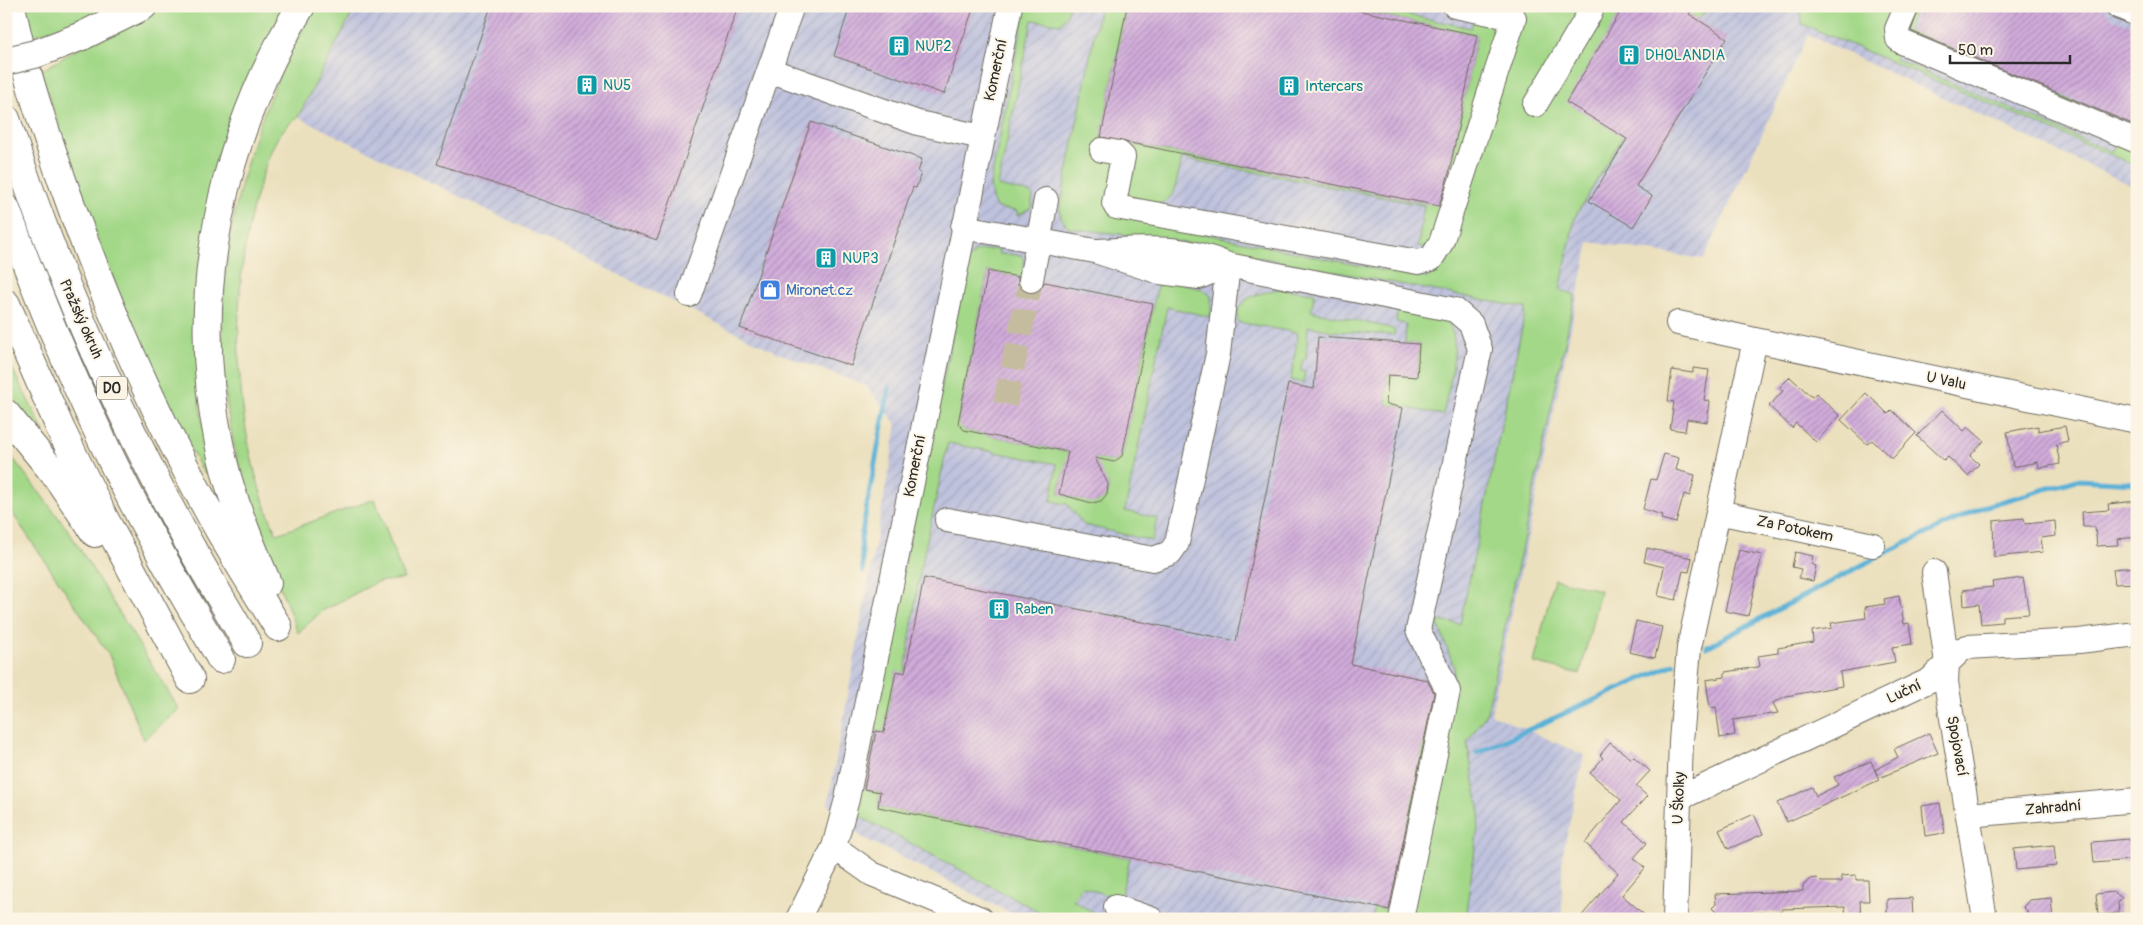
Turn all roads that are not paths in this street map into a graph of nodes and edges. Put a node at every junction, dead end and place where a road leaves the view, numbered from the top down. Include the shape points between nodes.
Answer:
1 (12, 6) edge
2 (143, 6) edge
3 (301, 6) edge
4 (792, 6) edge
5 (1010, 6) edge
6 (1455, 6) edge
7 (1907, 6) edge
8 (2118, 6) edge
9 (1590, 8) edge
10 (1516, 12) edge
11 (2137, 14) edge
12 (6, 62) edge
13 (769, 70) junction
14 (1535, 105) dead end
15 (6, 119) edge
16 (982, 136) junction
17 (2137, 141) edge
18 (1102, 150) dead end
19 (1046, 200) dead end
20 (6, 209) edge
21 (963, 227) junction
22 (1038, 240) junction
23 (1228, 265) junction
24 (1031, 280) tunnel mouth
25 (689, 295) dead end
26 (6, 304) edge
27 (1678, 323) dead end
28 (1754, 340) junction
29 (6, 414) edge
30 (2137, 421) edge
31 (1718, 512) junction
32 (947, 520) dead end
33 (1873, 545) dead end
34 (1934, 572) dead end
35 (2137, 634) edge
36 (247, 643) dead end
37 (221, 659) dead end
38 (1947, 663) junction
39 (1680, 798) junction
40 (2137, 800) edge
41 (1968, 815) junction
42 (834, 847) junction
43 (1116, 907) dead end
44 (798, 919) edge
45 (981, 919) edge
46 (1151, 919) edge
47 (1401, 919) edge
48 (1675, 919) edge
49 (1985, 919) edge

1 - 3 highway via 34,100 83,240 108,300 187,470 220,531 281,624 241,517 219,444 206,354 207,304 212,252 229,168 260,84
2 - 12 highway, bridge via 82,36
4 - 13 street
5 - 16 street, Komerční
6 - 10 street
7 - 17 street via 1897,29 1898,39 1902,42
8 - 11 street
9 - 14 street
10 - 18 street via 1439,249 1430,259 1418,262 1116,207 1114,203 1123,156
13 - 16 street via 918,123
13 - 25 street
15 - 36 highway, Pražský okruh / D0 via 64,281 130,429 180,526
16 - 21 street, Komerční
19 - 22 street
20 - 37 highway, Pražský okruh / D0 via 36,291 105,445 156,547
21 - 22 street
21 - 42 street, Komerční via 849,790
22 - 23 street via 1095,251 1160,272 1199,277
22 - 24 street
23 - 32 street via 1218,354 1177,543 1170,553 1153,559
23 - 47 street via 1454,310 1471,324 1480,349 1418,630 1448,691
26 - 29 highway via 100,510 190,680 73,500
27 - 28 street, U Valu
28 - 30 street, U Valu
28 - 31 street
31 - 33 street, Za Potokem
31 - 39 street, U Školky via 1689,648
34 - 38 street, Spojovací
35 - 38 street, Luční via 2079,641 1967,647
38 - 39 street, Luční via 1930,680
38 - 41 street, Spojovací via 1946,682
39 - 48 street, U Školky
40 - 41 street, Zahradní
41 - 49 street, Spojovací
42 - 44 street, Komerční
42 - 45 street via 872,874
43 - 46 street

